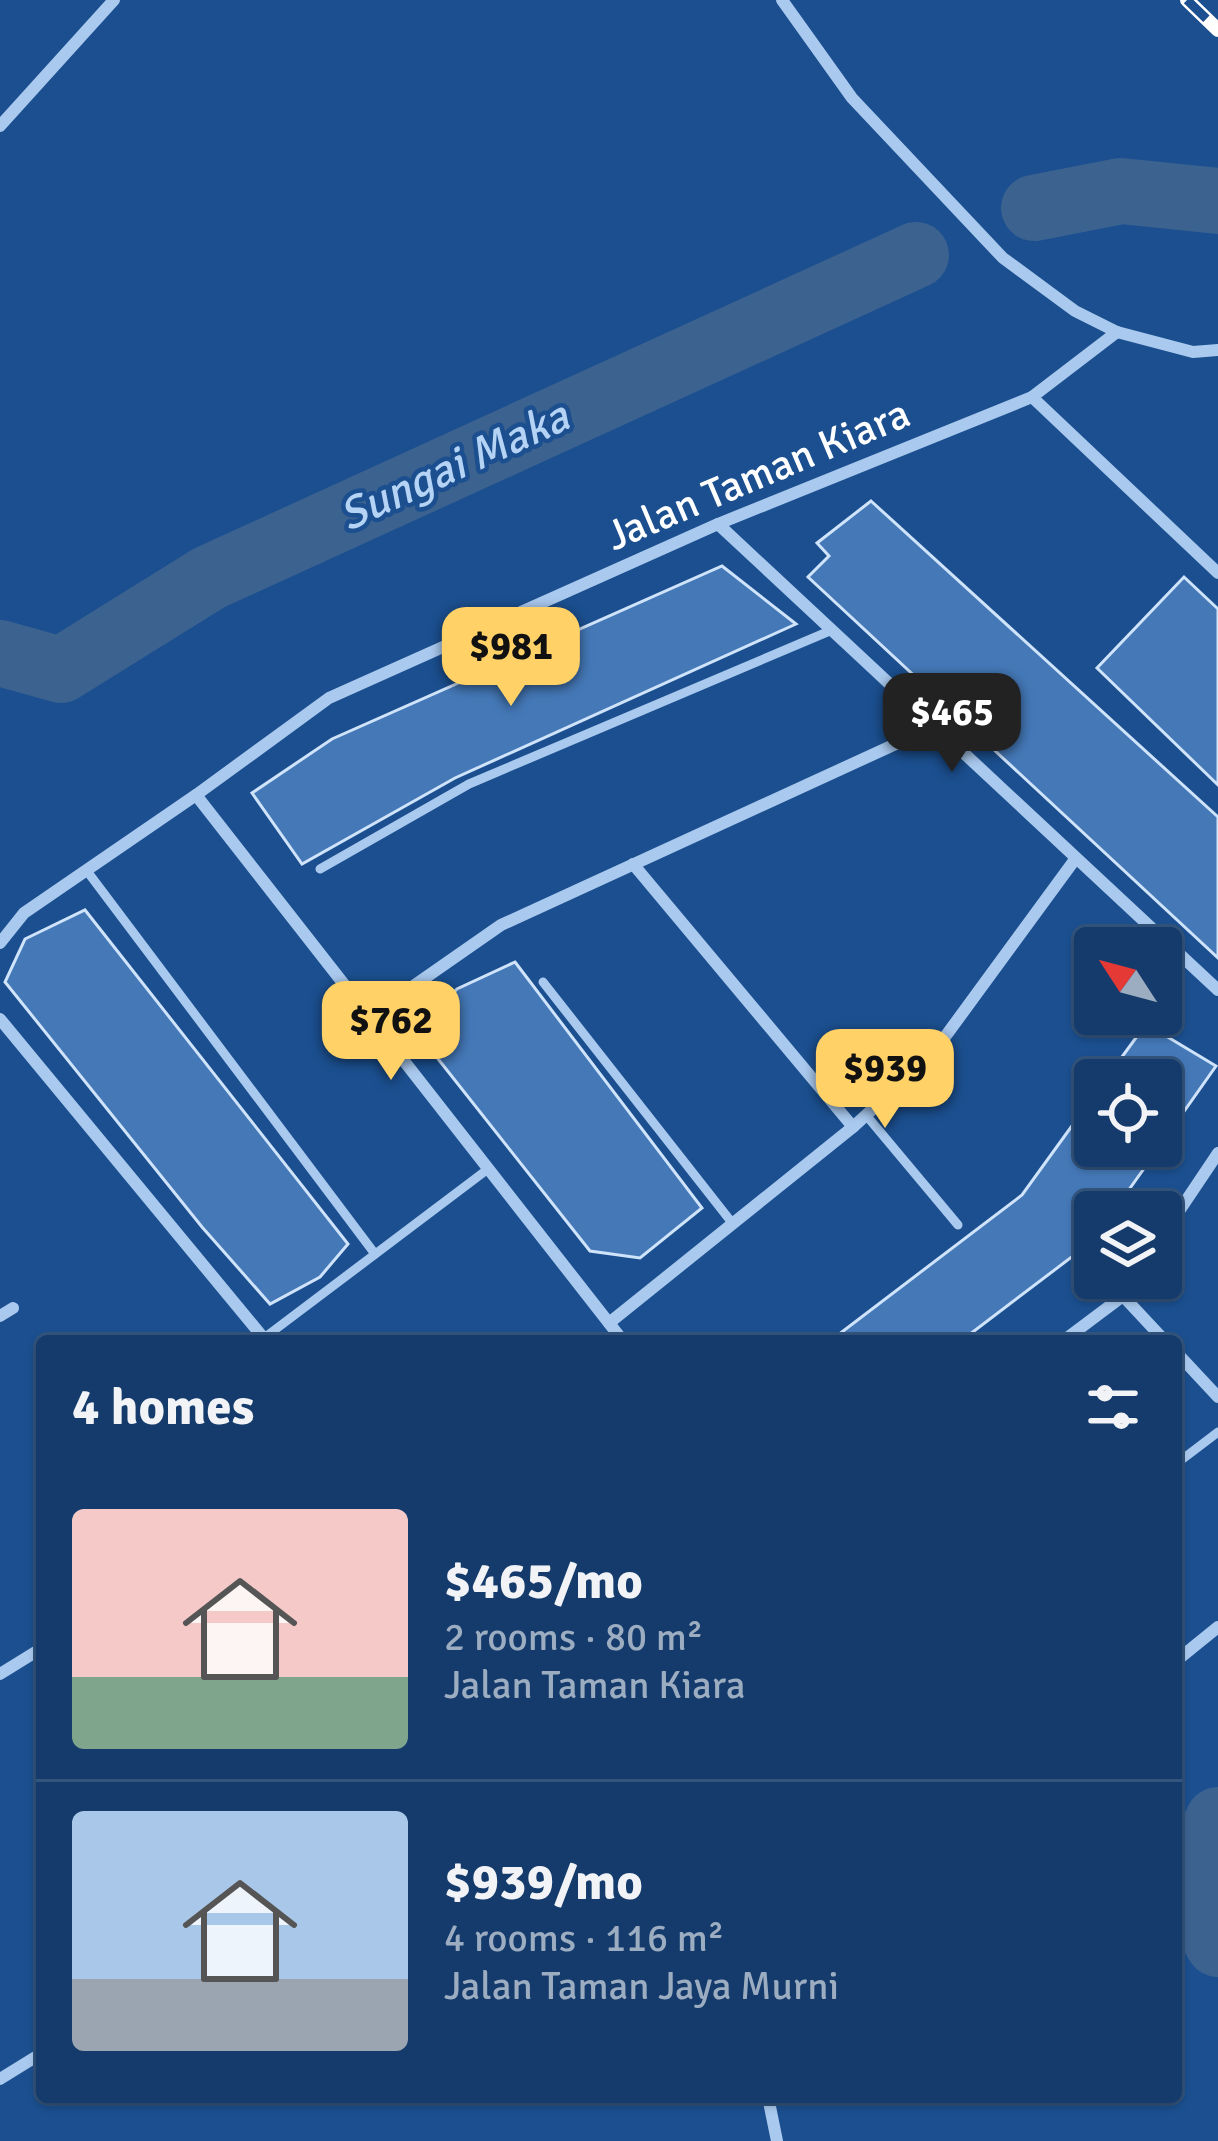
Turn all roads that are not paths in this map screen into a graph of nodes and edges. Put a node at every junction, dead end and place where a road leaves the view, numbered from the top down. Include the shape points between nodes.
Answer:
1 (114, 0) edge
2 (782, 0) edge
3 (0, 126) edge
4 (1117, 332) junction
5 (1218, 350) edge
6 (1032, 397) junction
7 (718, 524) junction
8 (1218, 573) edge
9 (832, 630) junction
10 (935, 726) junction
11 (196, 795) junction
12 (1076, 858) junction
13 (633, 864) junction
14 (320, 868) dead end
15 (87, 871) junction
16 (0, 943) edge
17 (543, 982) dead end
18 (1218, 990) edge
19 (370, 1017) junction
20 (0, 1019) edge
21 (866, 1115) junction
22 (853, 1126) junction
23 (1218, 1153) edge
24 (488, 1168) junction
25 (1182, 1207) edge
26 (733, 1224) junction
27 (958, 1225) dead end
28 (375, 1254) junction
29 (1119, 1299) edge
30 (1126, 1299) edge
31 (609, 1323) junction
32 (261, 1335) edge
33 (271, 1335) edge
34 (618, 1335) edge
35 (1071, 1335) edge
36 (1159, 1335) edge
37 (1182, 1358) edge
38 (1218, 1397) edge
39 (1218, 1432) edge
40 (1182, 1459) edge
41 (1218, 1627) edge
42 (36, 1652) edge
43 (1182, 1655) edge
44 (0, 1674) edge
45 (36, 2057) edge
46 (0, 2079) edge
47 (769, 2103) edge
48 (777, 2141) edge

1 - 3 street
2 - 4 street via 852,98 1003,258
4 - 5 street via 1193,352
4 - 6 street, Jalan Taman Kiara
6 - 7 street, Jalan Taman Kiara
6 - 8 street
7 - 9 street
7 - 11 street, Jalan Taman Kiara via 328,698
9 - 10 street
9 - 14 lane via 469,784
10 - 12 street
10 - 13 street
11 - 15 street, Jalan Taman Kiara
11 - 19 street
12 - 18 street
12 - 21 street via 931,1056
13 - 19 street via 501,925
13 - 22 street
15 - 16 street, Jalan Taman Kiara via 24,914
15 - 28 lane
17 - 26 lane
19 - 24 street
20 - 32 street
21 - 22 street
21 - 27 lane
22 - 26 street
23 - 25 street
24 - 28 lane
24 - 31 street
26 - 31 street
28 - 33 lane
29 - 35 street
30 - 36 street
31 - 34 street
37 - 38 street
39 - 40 lane
41 - 43 street
42 - 44 street
45 - 46 street
47 - 48 street

